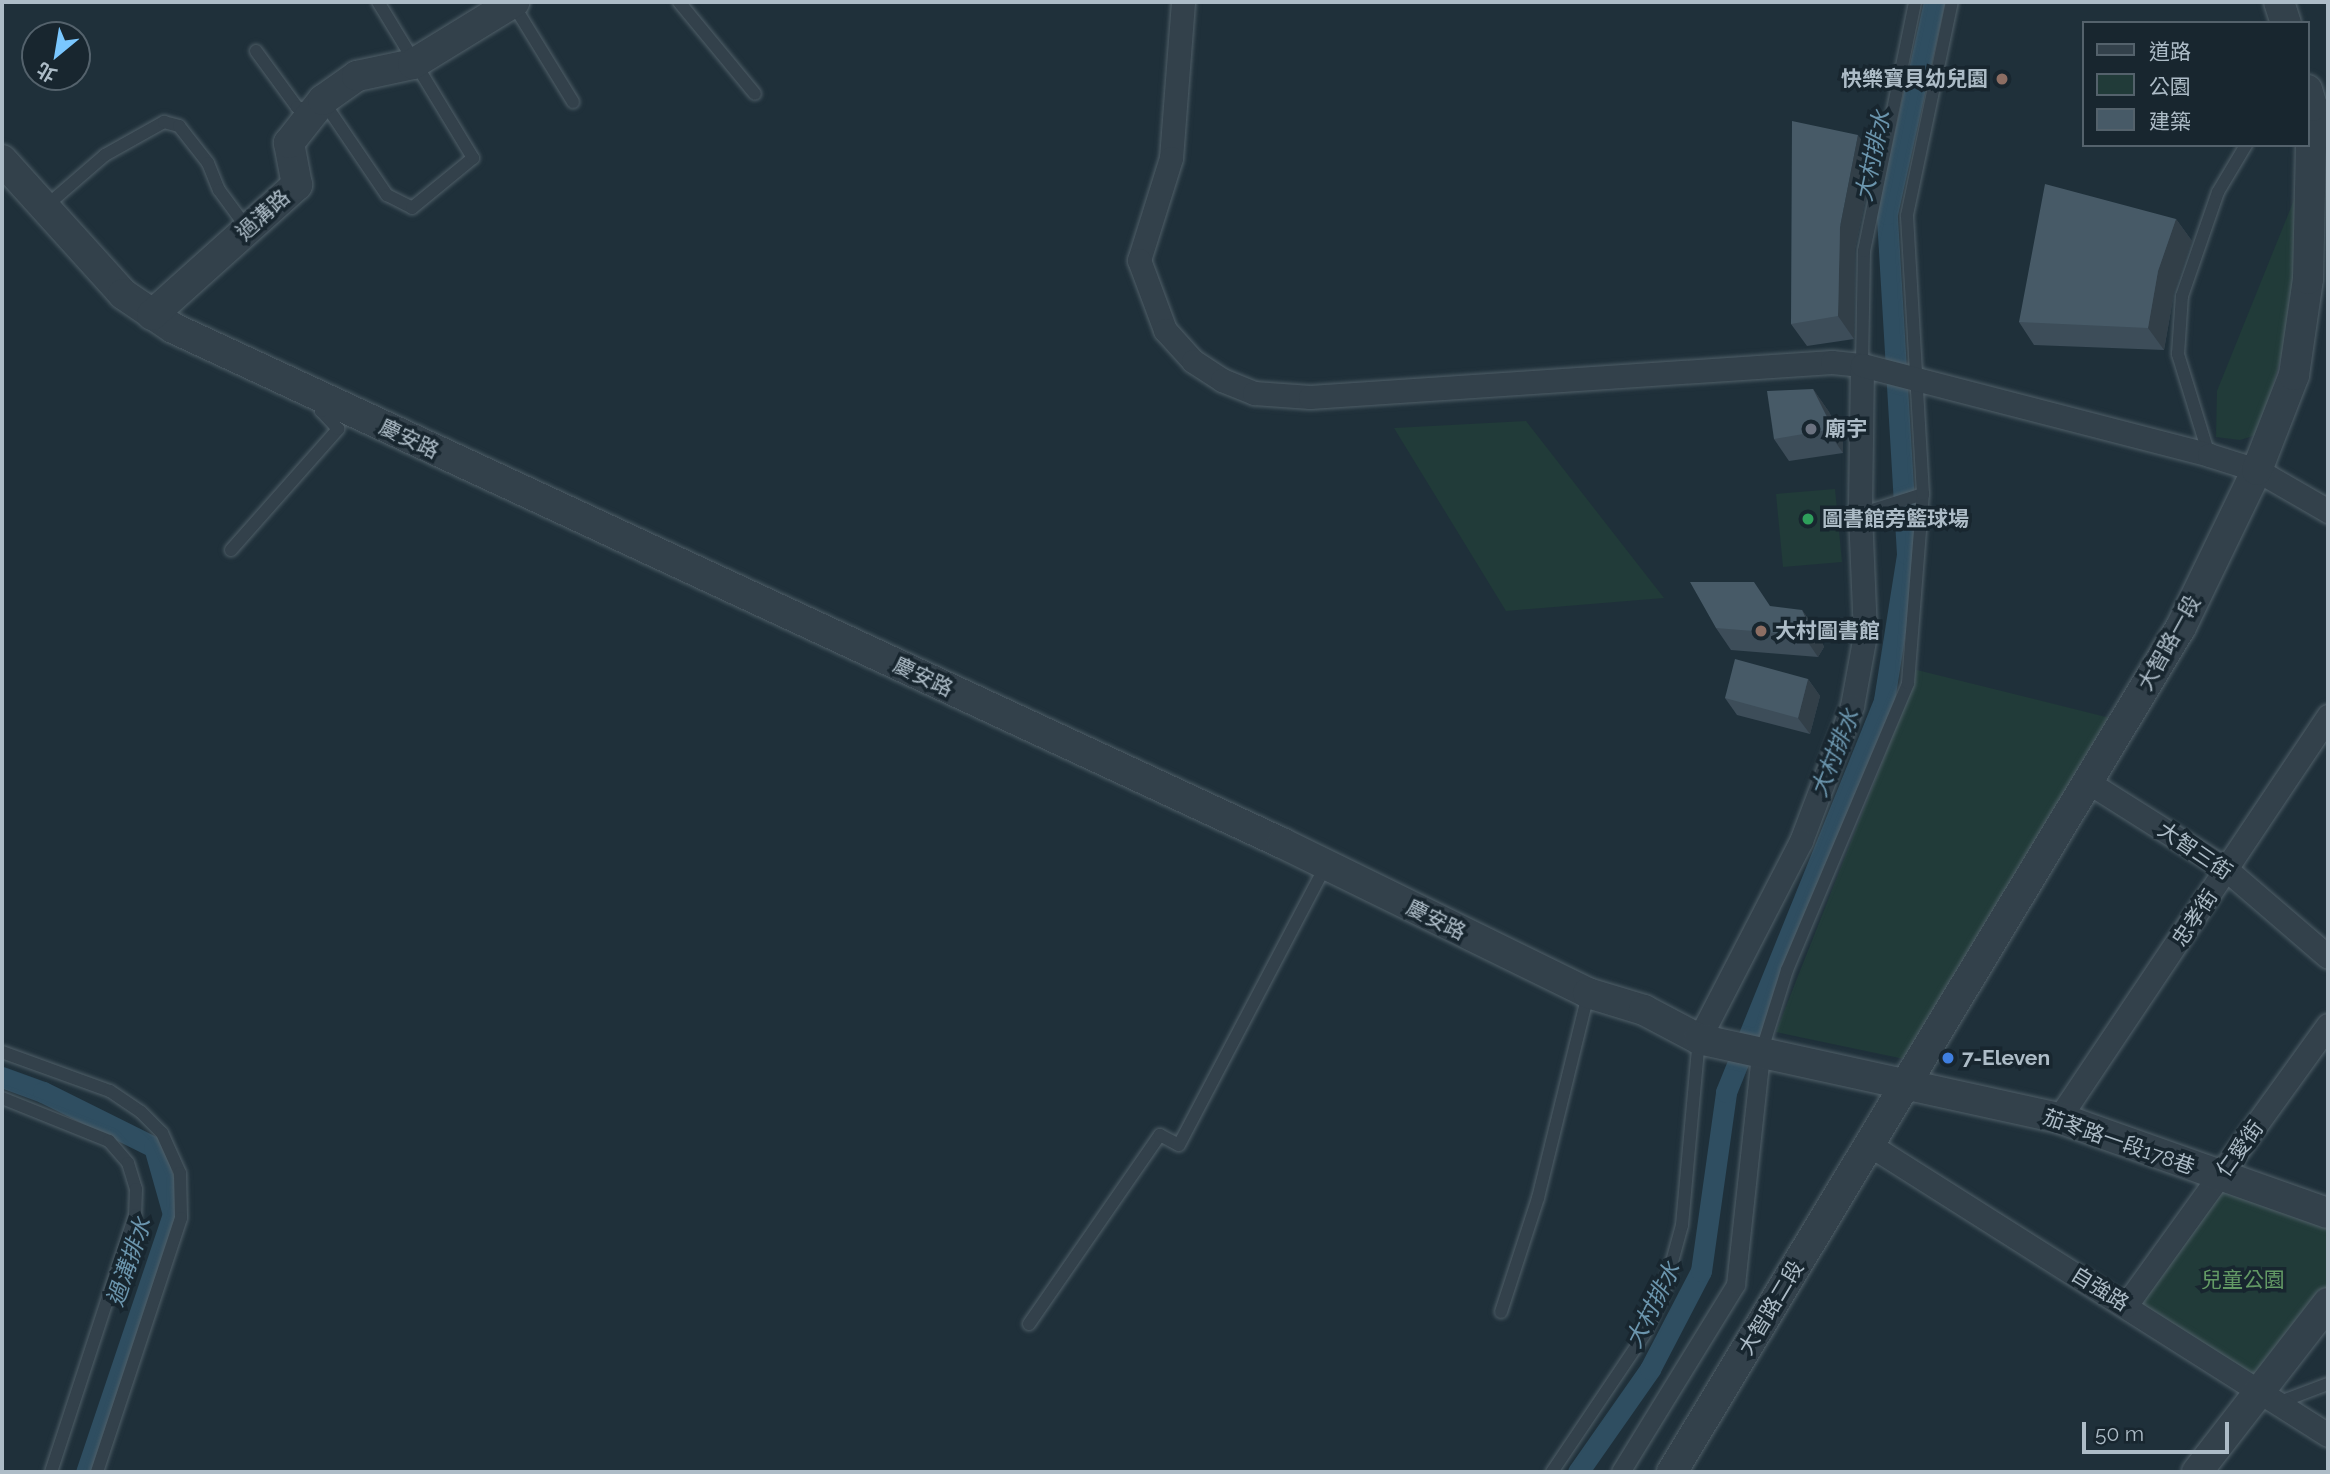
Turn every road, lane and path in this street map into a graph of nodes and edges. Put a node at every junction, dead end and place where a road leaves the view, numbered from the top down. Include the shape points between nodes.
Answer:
1 (378, 2) edge
2 (513, 2) edge
3 (678, 2) edge
4 (1183, 2) edge
5 (1915, 2) edge
6 (1952, 2) edge
7 (2279, 2) edge
8 (2285, 21) edge
9 (256, 51) dead end
10 (412, 64) junction
11 (755, 94) dead end
12 (2316, 100) edge
13 (573, 102) dead end
14 (319, 106) junction
15 (2245, 147) edge
16 (2, 160) edge
17 (43, 208) junction
18 (247, 229) junction
19 (152, 315) junction
20 (1863, 365) junction
21 (1913, 374) junction
22 (332, 402) junction
23 (2209, 455) junction
24 (2258, 470) junction
25 (1923, 494) junction
26 (2328, 511) edge
27 (1860, 514) junction
28 (231, 550) dead end
29 (2328, 716) edge
30 (2088, 782) junction
31 (1325, 867) junction
32 (2227, 870) junction
33 (2328, 957) edge
34 (1588, 993) junction
35 (2328, 1025) edge
36 (1709, 1040) junction
37 (2, 1052) edge
38 (1755, 1052) junction
39 (1906, 1085) junction
40 (2, 1098) edge
41 (2059, 1118) junction
42 (1870, 1144) junction
43 (2220, 1178) junction
44 (2328, 1213) edge
45 (2328, 1303) edge
46 (2126, 1305) junction
47 (1501, 1312) dead end
48 (1029, 1324) dead end
49 (2328, 1384) edge
50 (2271, 1396) junction
51 (2328, 1435) edge
52 (51, 1472) edge
53 (97, 1472) edge
54 (1552, 1472) edge
55 (1621, 1472) edge
56 (1672, 1472) edge
57 (2197, 1472) edge

1 - 10 lane
2 - 10 street, 過溝路
2 - 13 lane
3 - 11 lane
4 - 20 street via 1171,158 1139,260 1165,330 1193,361 1222,380 1254,393 1289,397 1832,362
5 - 20 lane via 1864,251
6 - 21 lane via 1907,215
7 - 8 street
9 - 14 lane via 297,107
10 - 14 street, 過溝路 via 357,76
10 - 14 lane via 473,158 412,208 387,195
12 - 24 street, 大智路一段 via 2308,279 2296,362
14 - 18 street, 過溝路 via 289,143 296,185
15 - 23 lane via 2218,192 2182,296 2178,354
16 - 17 street, 慶安路
17 - 18 lane via 105,155 164,122 179,126 193,144
17 - 19 street, 慶安路 via 123,294
18 - 19 street, 過溝路
19 - 22 street, 慶安路
20 - 21 street
20 - 27 street
21 - 23 street
21 - 25 lane
22 - 28 lane via 321,411 338,429
22 - 31 street, 慶安路
23 - 24 street
24 - 26 street
24 - 30 street, 大智路一段 via 2181,627
25 - 27 lane
25 - 38 lane via 1908,683
27 - 36 street via 1866,635 1852,706 1801,841
29 - 32 street, 忠孝街
30 - 32 street, 大智三街
30 - 39 street, 大智路一段
31 - 34 street, 慶安路
31 - 48 lane via 1179,1145 1160,1135
32 - 33 street, 大智三街
32 - 41 street, 忠孝街
34 - 36 street, 慶安路 via 1644,1010
34 - 47 lane via 1538,1198
35 - 43 street, 仁愛街
36 - 38 street, 慶安路
36 - 54 lane via 1682,1225 1664,1291 1644,1335
37 - 53 lane via 110,1091 142,1112 166,1139 180,1173 181,1219
38 - 39 street, 慶安路
38 - 55 street via 1736,1286
39 - 41 street, 茄苳路一段178巷
39 - 42 street, 大智路一段
40 - 52 lane via 97,1133 128,1163 136,1189 135,1216
41 - 43 street, 茄苳路一段178巷
42 - 46 street, 自強路
42 - 56 street, 大智路二段
43 - 44 street, 茄苳路一段178巷
43 - 46 street, 仁愛街
45 - 50 street
46 - 50 street, 自強路
49 - 50 lane
50 - 51 street, 自強路
50 - 57 street

